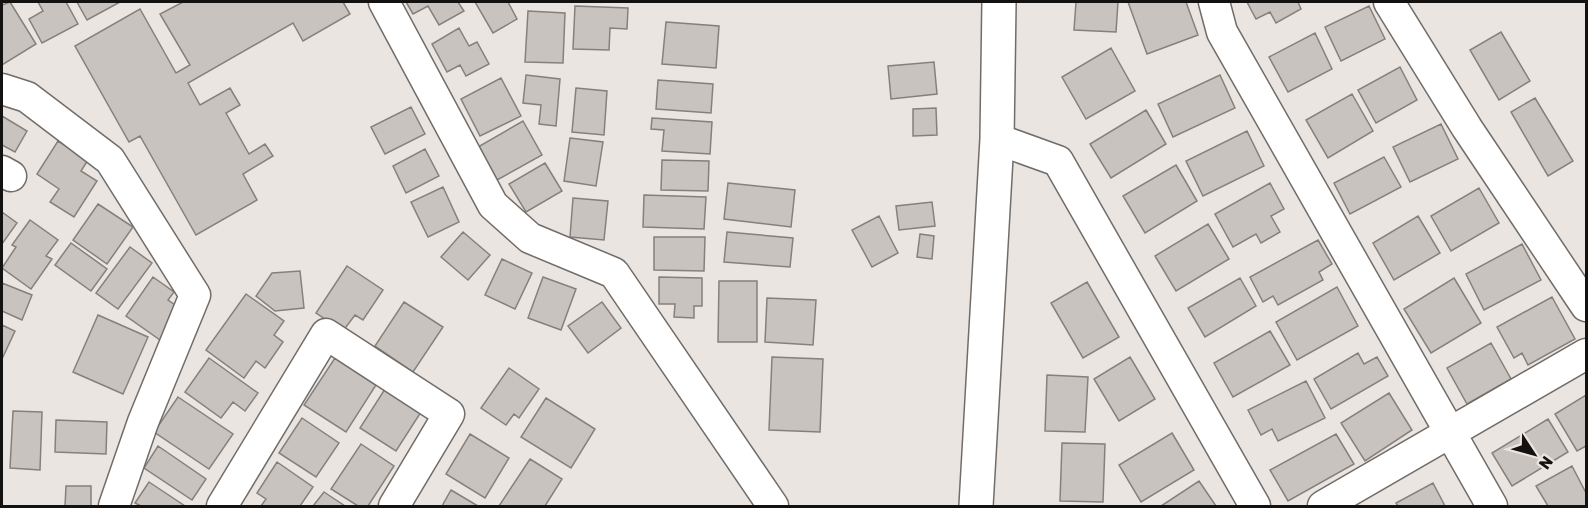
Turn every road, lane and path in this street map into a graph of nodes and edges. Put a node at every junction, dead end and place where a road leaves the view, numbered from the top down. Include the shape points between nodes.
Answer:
1 (384, 2) edge
2 (999, 2) edge
3 (1214, 2) edge
4 (1389, 2) edge
5 (2, 89) edge
6 (997, 139) junction
7 (1587, 306) edge
8 (1587, 354) edge
9 (1450, 433) junction
10 (114, 507) edge
11 (222, 507) edge
12 (394, 507) edge
13 (773, 507) edge
14 (976, 507) edge
15 (1255, 507) edge
16 (1323, 507) edge
17 (1492, 507) edge

1 - 13 street via 493,205 530,238 614,273
2 - 6 street
3 - 9 street via 1222,32
4 - 7 street via 1467,128
5 - 10 street via 27,97 110,160 195,295 143,422
6 - 14 street
6 - 15 street via 1058,161
8 - 9 street
9 - 16 street
9 - 17 street
11 - 12 street via 326,334 449,414

